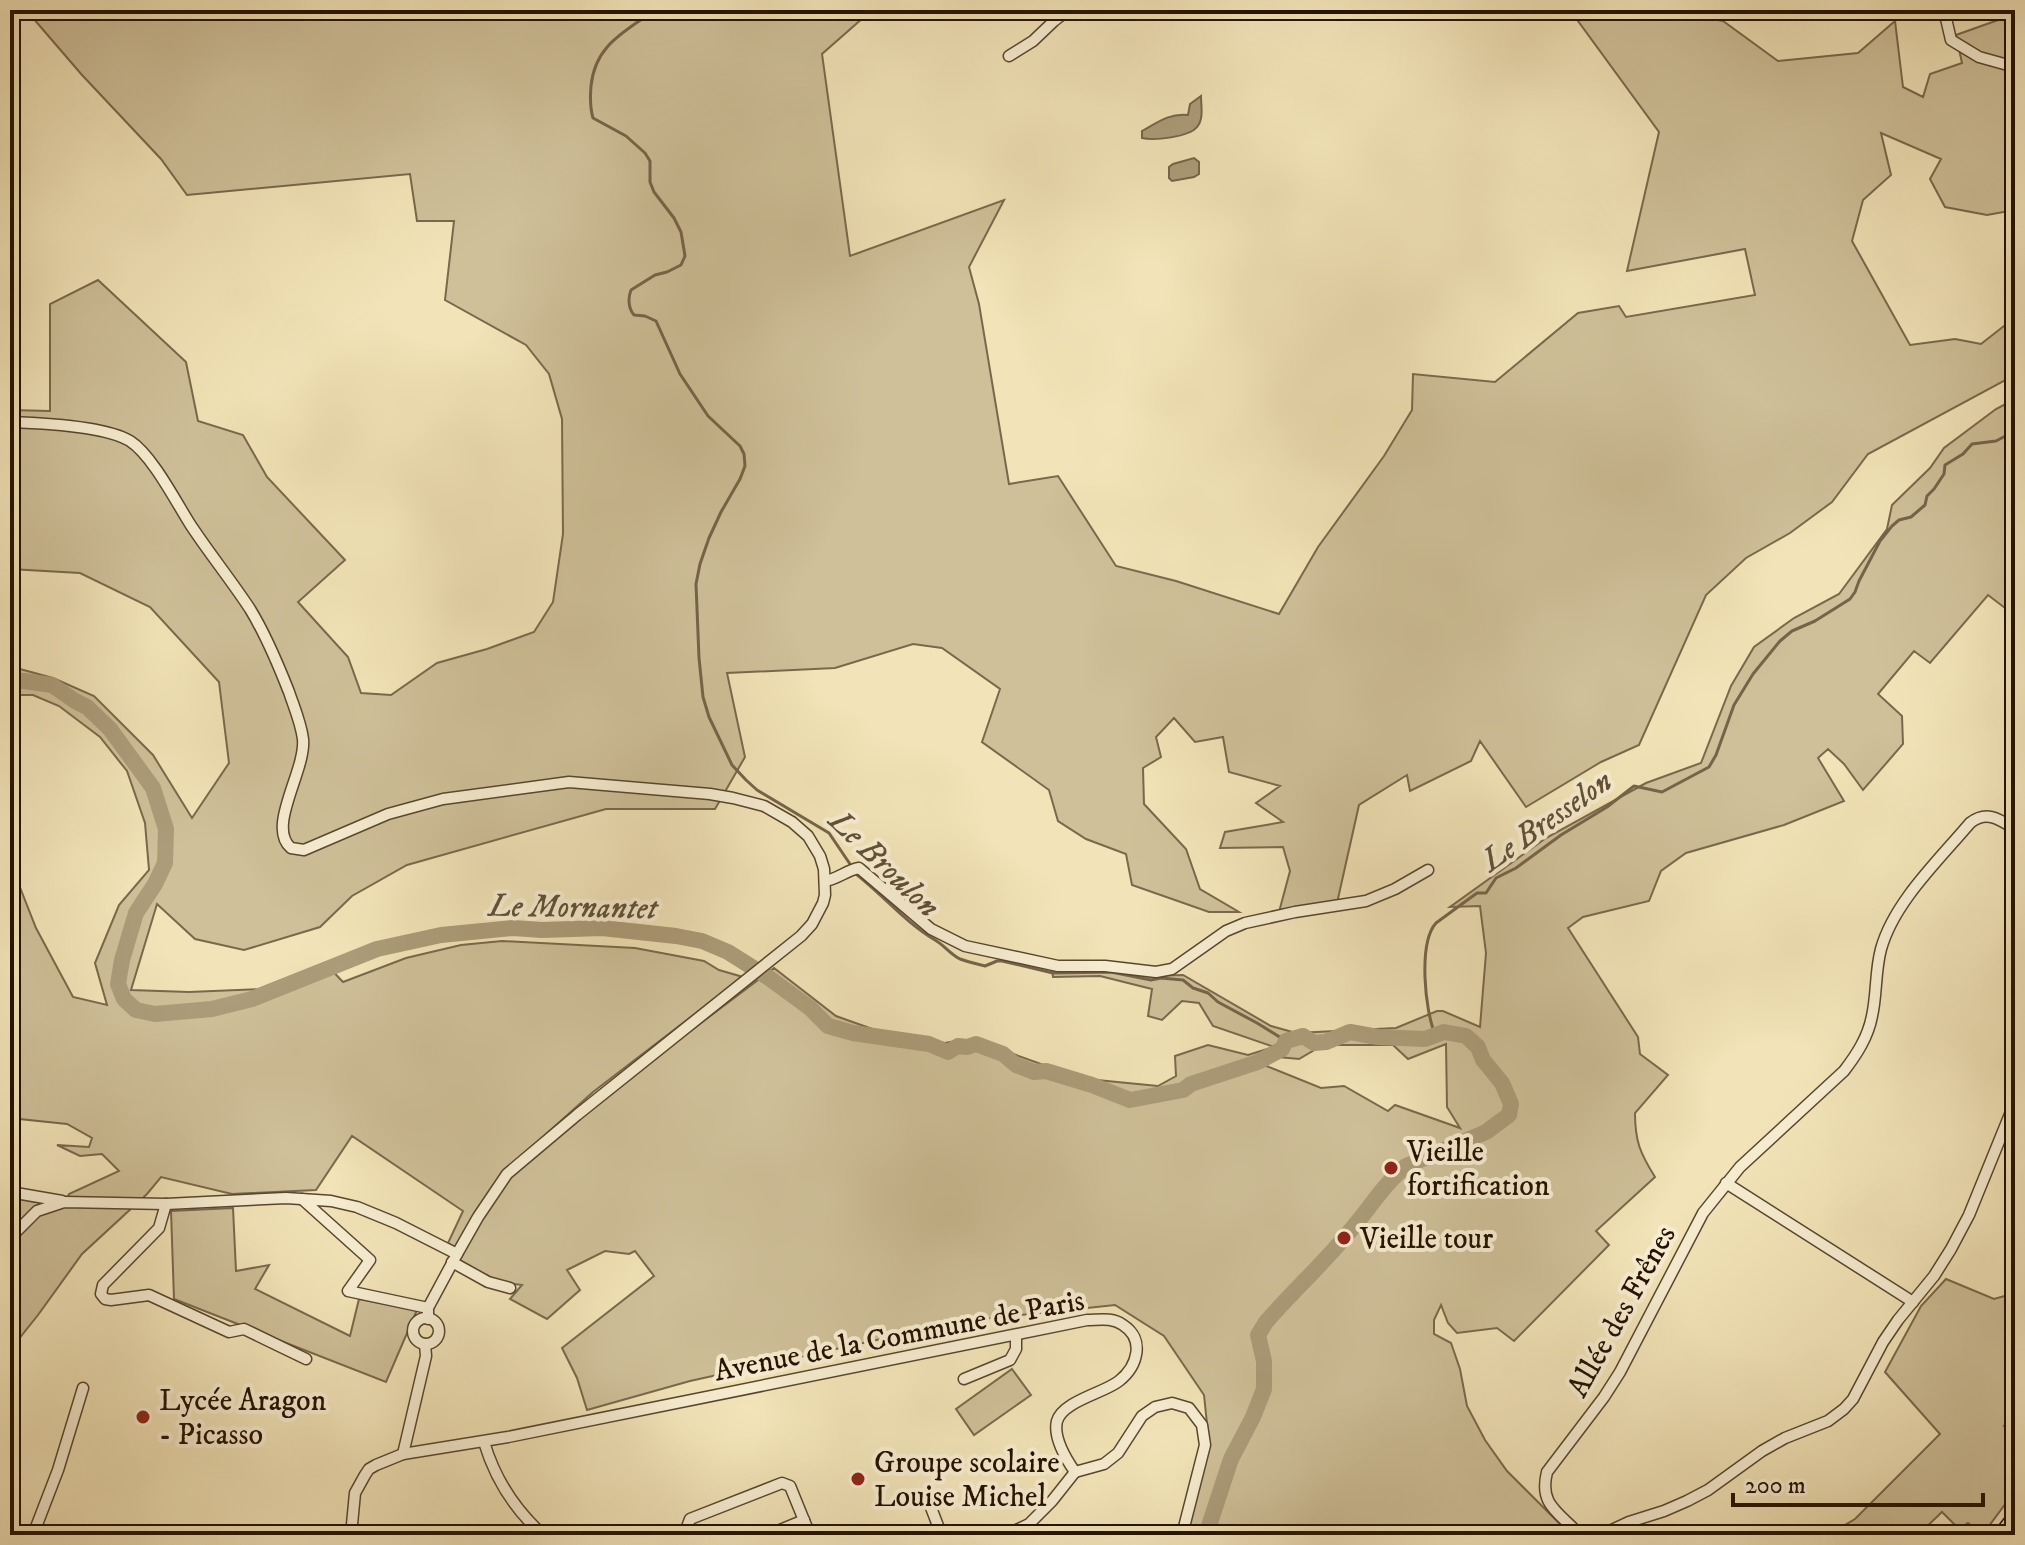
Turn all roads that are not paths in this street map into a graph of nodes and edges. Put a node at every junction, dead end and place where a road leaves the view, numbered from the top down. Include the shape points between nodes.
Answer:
1 (1068, 10) edge
2 (1944, 10) edge
3 (1009, 56) dead end
4 (2015, 67) edge
5 (10, 422) edge
6 (2015, 829) edge
7 (1428, 870) dead end
8 (825, 881) junction
9 (2015, 1102) edge
10 (1726, 1183) junction
11 (10, 1192) edge
12 (302, 1199) junction
13 (64, 1202) junction
14 (166, 1204) junction
15 (10, 1238) edge
16 (454, 1258) junction
17 (510, 1288) dead end
18 (1913, 1302) junction
19 (428, 1314) junction
20 (1016, 1335) junction
21 (425, 1344) junction
22 (306, 1359) dead end
23 (964, 1379) dead end
24 (83, 1388) dead end
25 (484, 1442) junction
26 (403, 1454) junction
27 (1075, 1472) junction
28 (930, 1505) dead end
29 (2015, 1517) edge
30 (804, 1520) junction
31 (33, 1535) edge
32 (351, 1535) edge
33 (543, 1535) edge
34 (690, 1535) edge
35 (768, 1535) edge
36 (810, 1535) edge
37 (930, 1535) edge
38 (1006, 1535) edge
39 (1182, 1535) edge
40 (1586, 1535) edge
41 (1601, 1535) edge
42 (2001, 1535) edge

1 - 3 street
2 - 4 street via 1951,40 1979,57
5 - 8 street via 98,431 135,445 251,612 282,674 303,738 281,831 291,848 304,850 388,814 443,799 569,782 710,794 764,806 808,836 820,856
6 - 10 street via 1994,817 1978,817 1928,873 1890,925 1872,1016 1857,1055
7 - 8 street via 1366,901 1245,923 1172,969 1156,972 1058,966 965,946 931,929 859,868
8 - 16 street via 823,903 812,924 507,1174
9 - 18 street via 1969,1215
10 - 18 street
10 - 40 street, Allée des Frênes via 1703,1213 1620,1372 1547,1472 1546,1500
11 - 13 street
12 - 14 street
12 - 16 street via 375,1213
12 - 19 street via 370,1260 348,1291
13 - 14 street
13 - 15 street via 37,1211
14 - 22 street via 159,1228 103,1285 105,1299 149,1295 229,1332 244,1329
16 - 17 street via 488,1282
16 - 19 street
18 - 41 street via 1883,1342 1853,1399 1837,1415 1762,1451 1687,1501
19 - 21 street via 438,1334
19 - 21 street via 413,1330 416,1340
20 - 23 street via 1010,1360
20 - 25 street, Avenue de la Commune de Paris
20 - 27 street, Avenue de la Commune de Paris via 1106,1319 1132,1332 1138,1348 1134,1364 1119,1381 1058,1418 1056,1433
21 - 26 street
24 - 31 street
25 - 26 street, Avenue de la Commune de Paris
25 - 33 street via 510,1500
26 - 32 street, Avenue de la Commune de Paris via 365,1475 355,1493
27 - 38 street via 1029,1524
27 - 39 street via 1104,1464 1118,1453 1142,1416 1155,1407 1172,1403 1189,1408 1202,1425 1205,1445
28 - 37 street via 940,1531
29 - 42 main road
30 - 34 street via 790,1486 782,1483 690,1519
30 - 35 street
30 - 36 street

